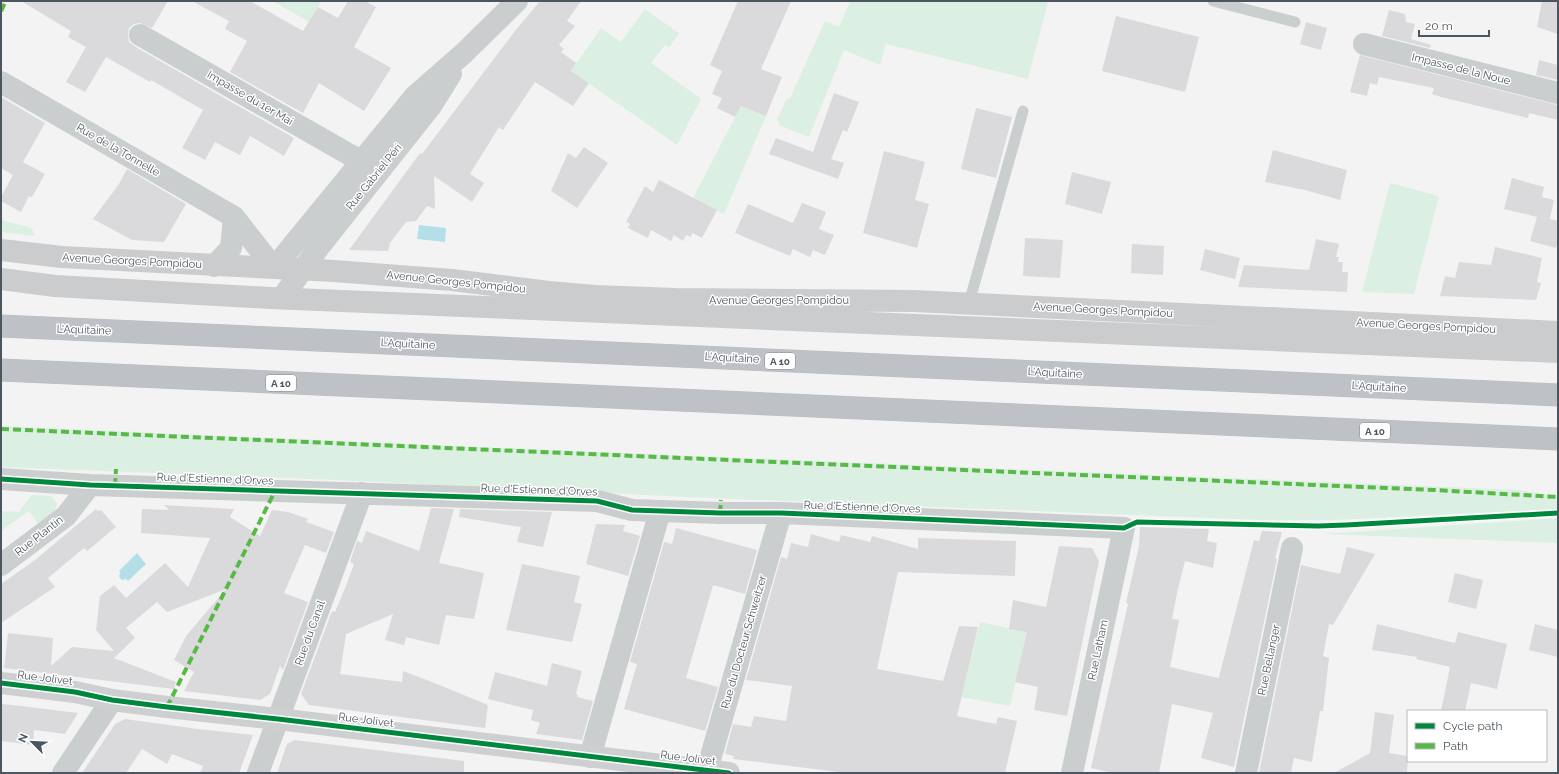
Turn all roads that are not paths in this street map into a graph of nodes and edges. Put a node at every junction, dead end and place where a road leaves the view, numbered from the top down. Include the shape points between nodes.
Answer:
1 (517, 1) edge
2 (1213, 1) edge
3 (1295, 22) dead end
4 (140, 35) dead end
5 (1364, 44) dead end
6 (1, 82) edge
7 (1558, 93) edge
8 (1023, 111) dead end
9 (370, 166) junction
10 (234, 218) junction
11 (1, 250) edge
12 (214, 266) junction
13 (274, 268) junction
14 (301, 269) junction
15 (1, 279) edge
16 (282, 298) junction
17 (969, 303) junction
18 (1, 326) edge
19 (1558, 332) edge
20 (1558, 352) edge
21 (1, 370) edge
22 (1558, 395) edge
23 (1558, 438) edge
24 (1, 479) edge
25 (90, 485) junction
26 (362, 493) junction
27 (660, 511) junction
28 (781, 513) junction
29 (1124, 528) joint
30 (1292, 548) dead end
31 (1, 566) edge
32 (1, 683) edge
33 (112, 700) junction
34 (278, 719) junction
35 (590, 756) junction
36 (707, 770) junction
37 (64, 773) edge
38 (258, 773) edge
39 (729, 773) edge
40 (1072, 773) edge
41 (1246, 773) edge

1 - 9 street, Rue Gabriel Péri via 415,96
2 - 3 lane
4 - 9 street, Impasse du 1er Mai
5 - 7 street, Impasse de la Noue
6 - 10 street, Rue de la Tonnelle
8 - 17 lane
9 - 13 street, Rue Gabriel Péri
9 - 14 street, Rue Gabriel Péri
10 - 12 street via 230,248
10 - 13 street, Rue de la Tonnelle
11 - 12 main road, Avenue Georges Pompidou via 62,257
12 - 13 main road, Avenue Georges Pompidou
13 - 14 main road, Avenue Georges Pompidou
14 - 16 street, Rue Gabriel Péri
14 - 17 main road, Avenue Georges Pompidou via 452,280 595,296
15 - 16 main road, Avenue Georges Pompidou via 69,287
16 - 20 main road, Avenue Georges Pompidou
17 - 19 main road, Avenue Georges Pompidou
18 - 22 highway, L'Aquitaine / A 10
21 - 23 highway, A 10
24 - 25 street, Rue d'Estienne d'Orves
25 - 26 street, Rue d'Estienne d'Orves
25 - 31 street, Rue Plantin via 66,516
26 - 27 street, Rue d'Estienne d'Orves via 597,501 623,508
26 - 34 street, Rue du Canal
27 - 28 street, Rue d'Estienne d'Orves
27 - 35 street
28 - 29 street, Rue d'Estienne d'Orves
28 - 36 street, Rue du Docteur Schweitzer
29 - 40 street, Rue Latham
30 - 41 street, Rue Bellanger
32 - 33 street, Rue Jolivet via 74,692
33 - 34 street, Rue Jolivet
33 - 37 street
34 - 35 street, Rue Jolivet
34 - 38 street, Rue du Canal
35 - 36 street, Rue Jolivet
36 - 39 street, Rue Jolivet

